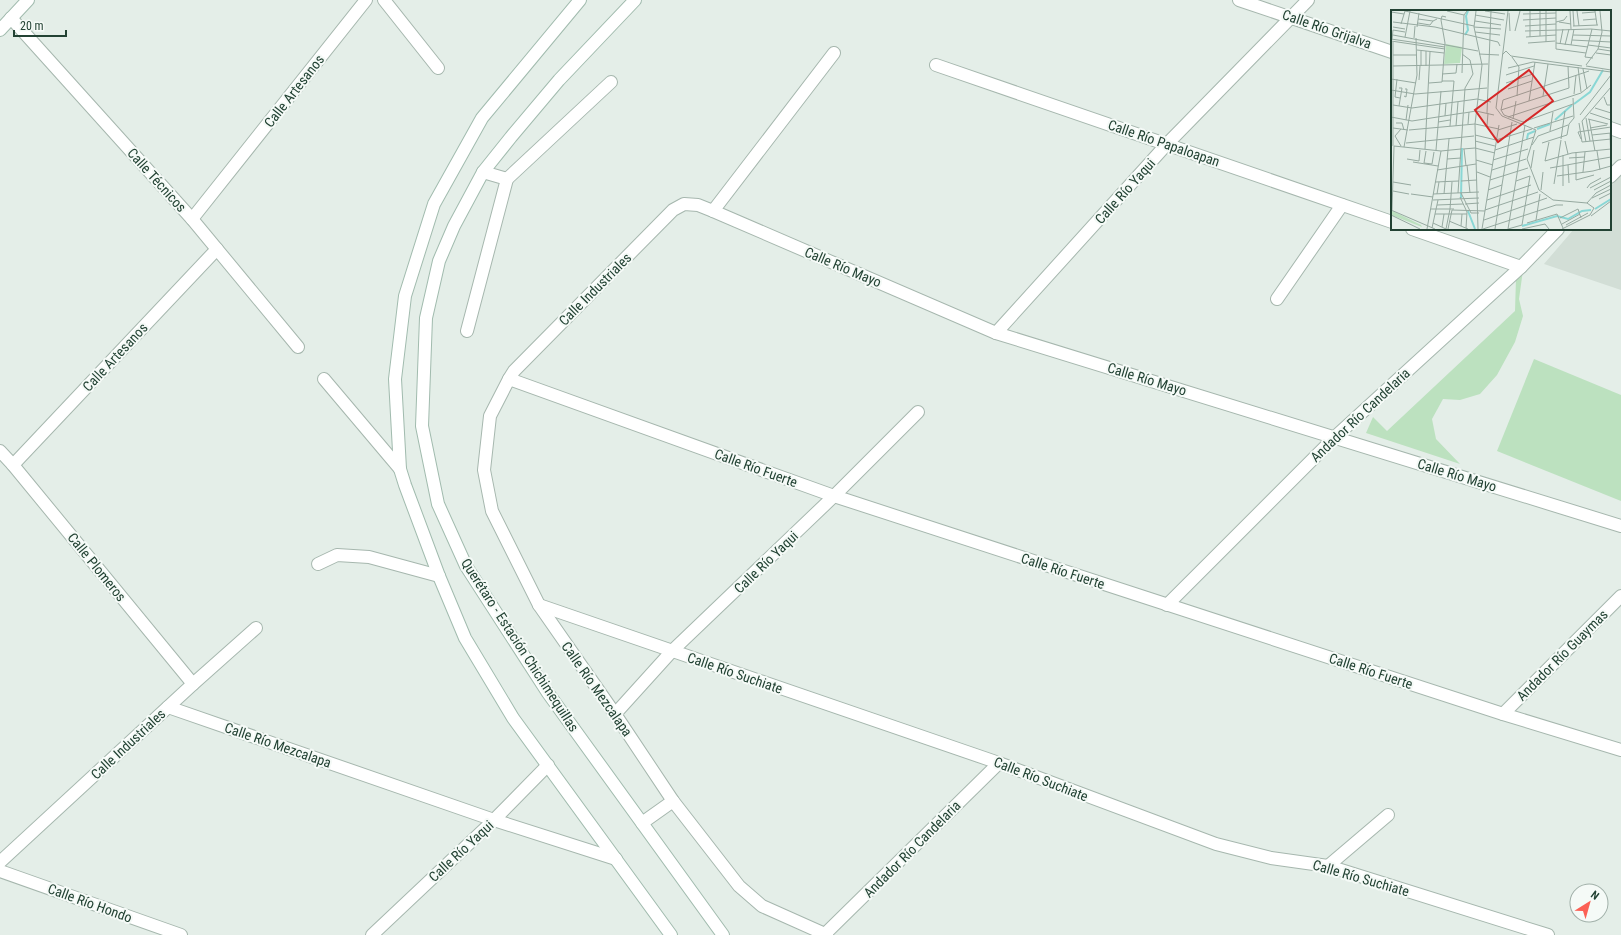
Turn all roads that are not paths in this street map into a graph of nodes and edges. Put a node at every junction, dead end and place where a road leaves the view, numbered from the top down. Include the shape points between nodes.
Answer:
1 (28, 0) edge
2 (366, 0) edge
3 (384, 0) edge
4 (580, 0) edge
5 (635, 0) edge
6 (1239, 0) edge
7 (1308, 0) edge
8 (1292, 17) junction
9 (11, 18) junction
10 (0, 29) edge
11 (1391, 52) edge
12 (834, 53) dead end
13 (936, 65) dead end
14 (438, 68) dead end
15 (611, 82) dead end
16 (1611, 128) edge
17 (1621, 132) edge
18 (1167, 144) junction
19 (1621, 166) edge
20 (483, 172) junction
21 (1611, 176) edge
22 (508, 179) junction
23 (684, 204) joint
24 (1342, 205) junction
25 (713, 211) junction
26 (192, 219) junction
27 (1391, 222) edge
28 (1415, 230) edge
29 (1557, 230) edge
30 (217, 249) junction
31 (1521, 267) junction
32 (1277, 299) dead end
33 (468, 331) dead end
34 (996, 333) junction
35 (298, 347) dead end
36 (324, 379) dead end
37 (509, 379) junction
38 (918, 412) dead end
39 (1335, 437) junction
40 (0, 451) edge
41 (13, 465) junction
42 (400, 469) junction
43 (834, 496) junction
44 (1621, 526) edge
45 (318, 564) dead end
46 (439, 576) junction
47 (1621, 596) edge
48 (539, 605) junction
49 (1167, 605) junction
50 (256, 628) dead end
51 (672, 652) junction
52 (193, 684) junction
53 (168, 707) junction
54 (615, 714) junction
55 (1503, 714) junction
56 (1621, 750) edge
57 (999, 763) junction
58 (548, 765) junction
59 (673, 801) junction
60 (1388, 814) dead end
61 (494, 820) junction
62 (642, 823) junction
63 (616, 859) junction
64 (0, 862) edge
65 (1328, 866) junction
66 (0, 871) edge
67 (181, 935) edge
68 (372, 935) edge
69 (671, 935) edge
70 (723, 935) edge
71 (826, 935) edge
72 (1548, 935) edge

1 - 9 street
2 - 26 street, Calle Artesanos
3 - 14 street
4 - 42 street via 482,118 434,204 405,296 395,380
5 - 20 street, Querétaro - Estación Chichimequillas via 559,80
6 - 8 street, Calle Río Grijalva
7 - 8 street, Calle Río Yaqui
8 - 11 street, Calle Río Grijalva
8 - 18 street, Calle Río Yaqui
9 - 10 street
9 - 26 street, Calle Técnicos
12 - 25 street
13 - 18 street, Calle Río Papaloapan
15 - 22 street
16 - 17 street
18 - 24 street, Calle Río Papaloapan
18 - 34 street, Calle Río Yaqui
19 - 21 street
20 - 22 street
20 - 62 street, Querétaro - Estación Chichimequillas via 454,226 439,261 426,318 422,426 438,504 466,566 548,693
22 - 33 street
23 - 25 street, Calle Río Mayo via 698,205
23 - 37 street, Calle Industriales via 673,210
24 - 27 street, Calle Río Papaloapan
24 - 32 street
25 - 34 street, Calle Río Mayo
26 - 30 street, Calle Técnicos
28 - 31 street
29 - 31 street, Andador Río Candelaria
30 - 35 street, Calle Técnicos
30 - 41 street, Calle Artesanos
31 - 39 street, Andador Río Candelaria
34 - 39 street, Calle Río Mayo
36 - 42 street
37 - 43 street, Calle Río Fuerte
37 - 48 street, Calle Río Mezcalapa via 490,416 484,470 492,511
38 - 43 street, Calle Río Yaqui
39 - 44 street, Calle Río Mayo
39 - 49 street, Andador Río Candelaria
40 - 41 street, Calle Plomeros
41 - 52 street, Calle Plomeros
42 - 46 street
43 - 49 street, Calle Río Fuerte
43 - 51 street, Calle Río Yaqui
45 - 46 street via 337,555 369,557
46 - 58 street via 465,638 513,718
47 - 55 street, Andador Río Guaymas
48 - 51 street, Calle Río Suchiate
48 - 54 street, Calle Río Mezcalapa
49 - 55 street, Calle Río Fuerte
50 - 52 street, Calle Industriales
51 - 54 street, Calle Río Yaqui
51 - 57 street, Calle Río Suchiate
52 - 53 street, Calle Industriales
53 - 61 street, Calle Río Mezcalapa
53 - 64 street, Calle Industriales
54 - 59 street, Calle Río Mezcalapa
55 - 56 street, Calle Río Fuerte
57 - 65 street, Calle Río Suchiate via 1216,844 1271,858
57 - 71 street, Andador Río Candelaria
58 - 61 street, Calle Río Yaqui
58 - 63 street
59 - 62 street
59 - 71 street, Calle Río Mezcalapa via 739,886 762,906
60 - 65 street
61 - 63 street, Calle Río Mezcalapa
61 - 68 street, Calle Río Yaqui
62 - 70 street, Querétaro - Estación Chichimequillas
63 - 69 street
65 - 72 street, Calle Río Suchiate
66 - 67 street, Calle Río Hondo

